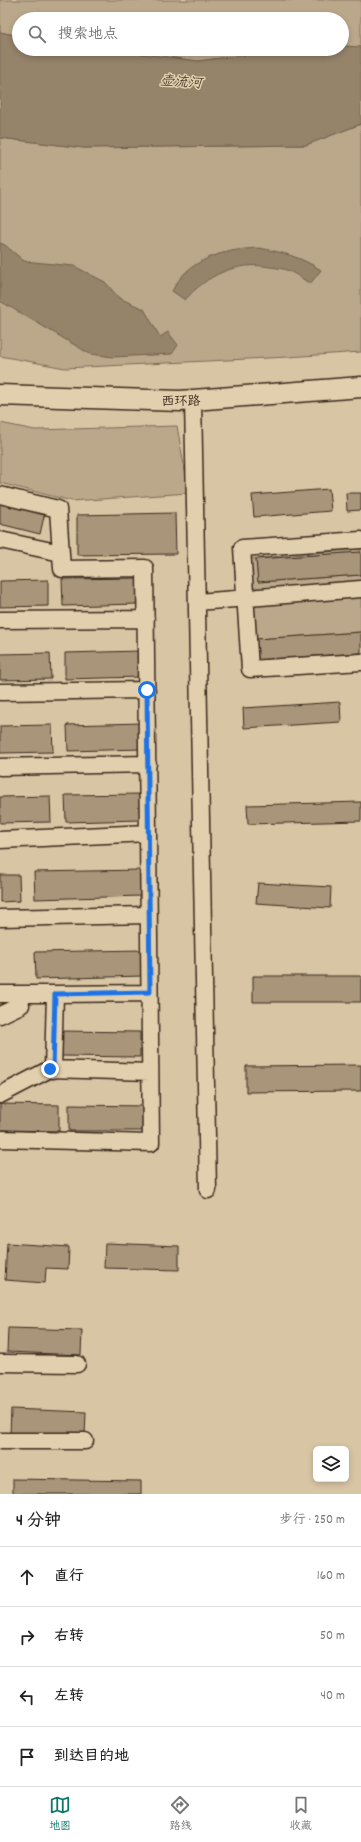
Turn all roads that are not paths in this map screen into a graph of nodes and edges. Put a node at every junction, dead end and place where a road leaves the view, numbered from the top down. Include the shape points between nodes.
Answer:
1 (361, 387) edge
2 (0, 395) edge
3 (193, 400) junction
4 (0, 495) edge
5 (0, 540) edge
6 (361, 540) edge
7 (61, 553) junction
8 (361, 589) edge
9 (246, 598) junction
10 (197, 602) junction
11 (146, 619) junction
12 (0, 620) edge
13 (361, 662) edge
14 (147, 690) junction
15 (0, 692) edge
16 (148, 764) junction
17 (0, 767) edge
18 (148, 833) junction
19 (0, 840) edge
20 (149, 915) junction
21 (0, 918) edge
22 (150, 992) junction
23 (0, 994) edge
24 (55, 994) junction
25 (21, 1005) dead end
26 (0, 1015) edge
27 (53, 1070) junction
28 (150, 1072) junction
29 (0, 1094) edge
30 (0, 1139) edge
31 (208, 1190) dead end
32 (0, 1363) edge
33 (77, 1364) dead end
34 (0, 1441) edge
35 (85, 1441) dead end

1 - 3 main road, 西环路
2 - 3 main road, 西环路 via 180,402
3 - 10 street
4 - 7 street via 58,510
5 - 7 street
6 - 9 street via 242,548
7 - 11 street via 62,569 145,568
8 - 9 street
9 - 10 street
9 - 13 street via 250,669
10 - 31 street
11 - 12 street
11 - 14 street
14 - 15 street
14 - 16 street
16 - 17 street
16 - 18 street
18 - 19 street
18 - 20 street
20 - 21 street
20 - 22 street
22 - 24 street
22 - 28 street
23 - 24 street
24 - 27 street
25 - 26 street
27 - 28 street
27 - 29 street via 50,1069
28 - 30 street via 150,1143
32 - 33 street
34 - 35 street

